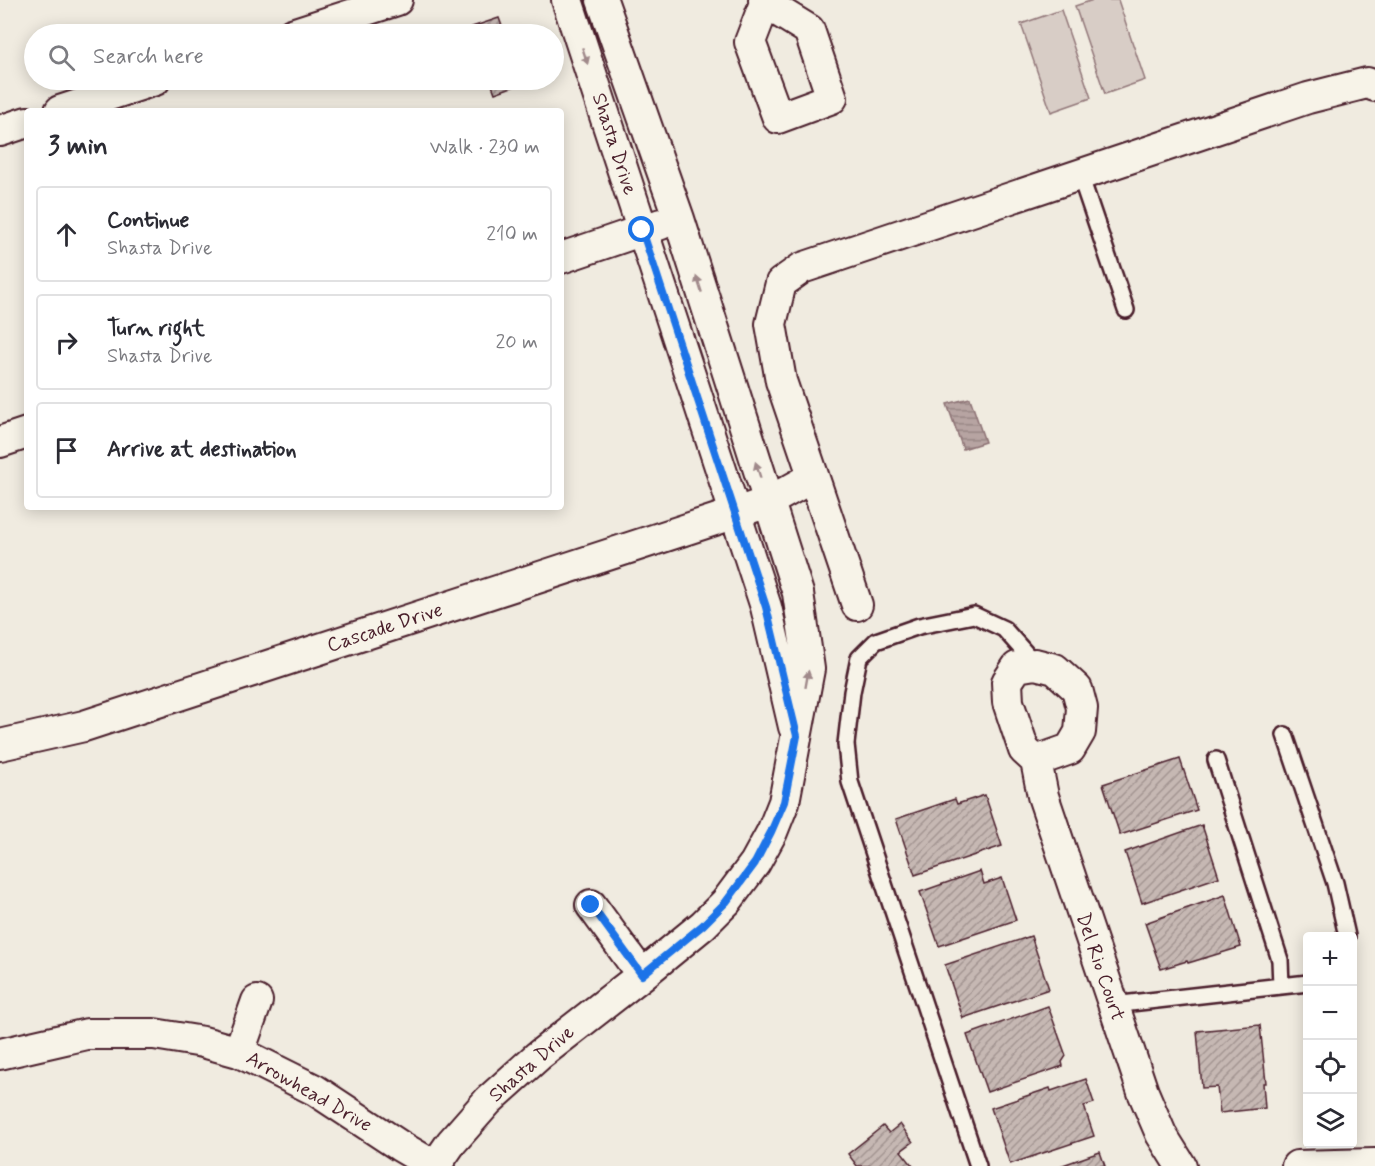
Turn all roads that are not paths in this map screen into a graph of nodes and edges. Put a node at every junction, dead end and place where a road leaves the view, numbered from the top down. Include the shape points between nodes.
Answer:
1 (397, 0) edge
2 (567, 0) edge
3 (602, 0) edge
4 (323, 24) edge
5 (1375, 86) edge
6 (124, 90) edge
7 (69, 108) edge
8 (24, 123) edge
9 (0, 131) edge
10 (1080, 175) junction
11 (679, 219) junction
12 (642, 230) junction
13 (564, 257) edge
14 (1126, 310) dead end
15 (24, 434) edge
16 (0, 441) edge
17 (813, 477) junction
18 (768, 502) junction
19 (736, 513) junction
20 (857, 605) dead end
21 (1035, 664) junction
22 (1285, 735) dead end
23 (797, 736) junction
24 (0, 745) edge
25 (1216, 760) dead end
26 (1035, 761) junction
27 (591, 905) dead end
28 (1346, 932) edge
29 (642, 975) junction
30 (1303, 984) edge
31 (1281, 986) junction
32 (257, 1001) dead end
33 (1113, 1005) junction
34 (239, 1052) junction
35 (0, 1054) edge
36 (1375, 1164) edge
37 (434, 1166) edge
38 (978, 1166) edge
39 (1181, 1166) edge
40 (1297, 1166) edge

1 - 4 street
2 -> 12 street, Shasta Drive
3 - 11 street, Shasta Drive
5 - 10 street via 1367,83 1308,98
6 - 7 street
8 - 9 street
10 - 14 lane
10 - 17 street via 802,268 781,283 771,324 781,381
11 - 12 street
18 -> 11 street, Shasta Drive
12 - 13 street
12 - 19 street, Shasta Drive
15 - 16 street
17 - 18 street, Cascade Drive
17 - 20 street
18 - 19 street, Cascade Drive
23 -> 18 street, Shasta Drive via 809,669 798,593
19 - 23 street, Shasta Drive via 766,607
19 - 24 street, Cascade Drive via 84,726
21 - 26 street via 1017,667 1007,682 1008,702 1024,750
21 - 26 street via 1055,669 1077,689 1082,708 1080,732 1070,749
21 - 38 lane via 1004,629 974,615 919,626 876,641 859,658 846,744 850,782
22 - 28 lane via 1335,883
23 - 29 street, Shasta Drive via 784,802 755,863 703,925
25 - 31 lane via 1280,960
26 - 33 street, Del Rio Court via 1043,796
27 - 29 street
29 - 37 street, Shasta Drive via 538,1056 488,1101
30 - 31 lane
31 - 33 lane
32 - 34 street
33 - 39 street, Del Rio Court via 1143,1092 1161,1134
34 - 35 street, Arrowhead Drive via 154,1034 87,1034
34 - 37 street, Arrowhead Drive via 315,1090
36 - 40 street

